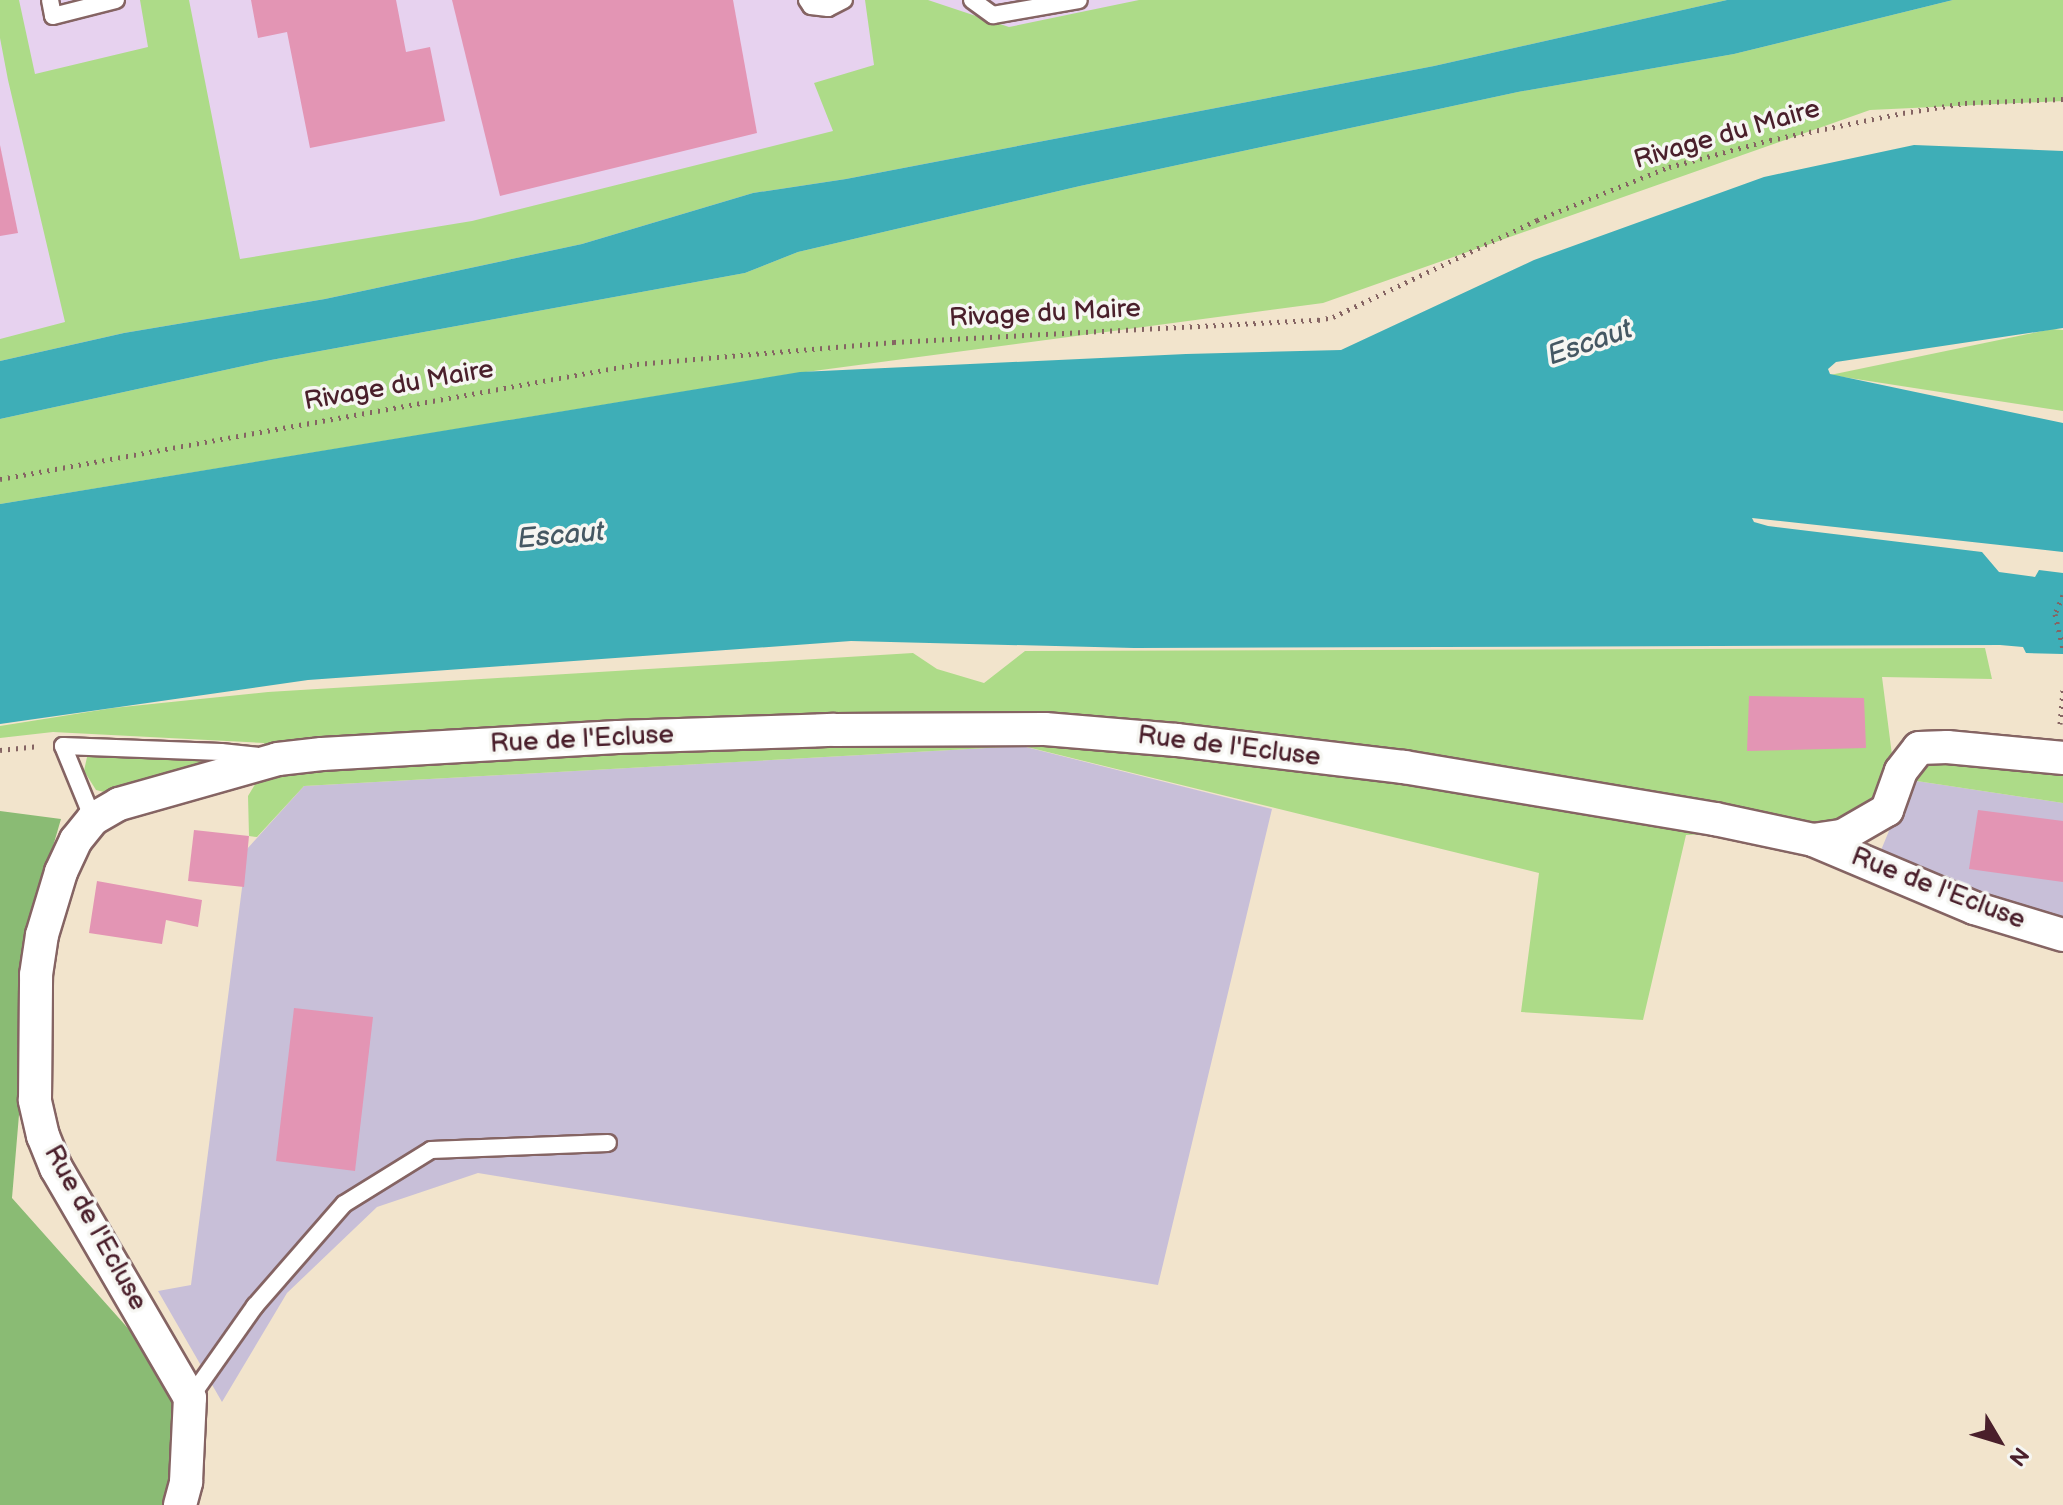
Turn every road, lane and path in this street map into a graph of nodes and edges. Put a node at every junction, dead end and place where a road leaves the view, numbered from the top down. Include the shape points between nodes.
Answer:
1 (50, 0) edge
2 (116, 0) edge
3 (807, 0) edge
4 (844, 0) edge
5 (972, 0) edge
6 (1079, 0) edge
7 (2063, 99) edge
8 (0, 479) edge
9 (2063, 595) edge
10 (2063, 650) edge
11 (63, 746) junction
12 (0, 750) edge
13 (2063, 758) edge
14 (278, 759) junction
15 (93, 819) junction
16 (1813, 840) junction
17 (2063, 935) edge
18 (608, 1143) dead end
19 (190, 1398) junction
20 (180, 1505) edge

1 - 2 lane via 53,16
3 - 4 lane via 811,6 828,8
5 - 6 lane via 993,15
7 - 8 path, Rivage du Maire via 1965,103 1903,113 1669,167 1537,220 1333,317 894,342 637,364
9 - 10 path via 2055,614
11 - 12 path
11 - 14 lane
11 - 15 lane
13 - 16 street, Rue de l'Ecluse via 1919,748 1901,771 1887,810 1842,836
14 - 15 street, Rue de l'Ecluse via 119,804
14 - 16 street, Rue de l'Ecluse via 618,737 1045,729 1404,767
15 - 19 street, Rue de l'Ecluse via 61,872 42,935 36,975 35,1100 56,1168
16 - 17 street, Rue de l'Ecluse via 1974,908
18 - 19 lane via 431,1150 344,1204 255,1306
19 - 20 street

